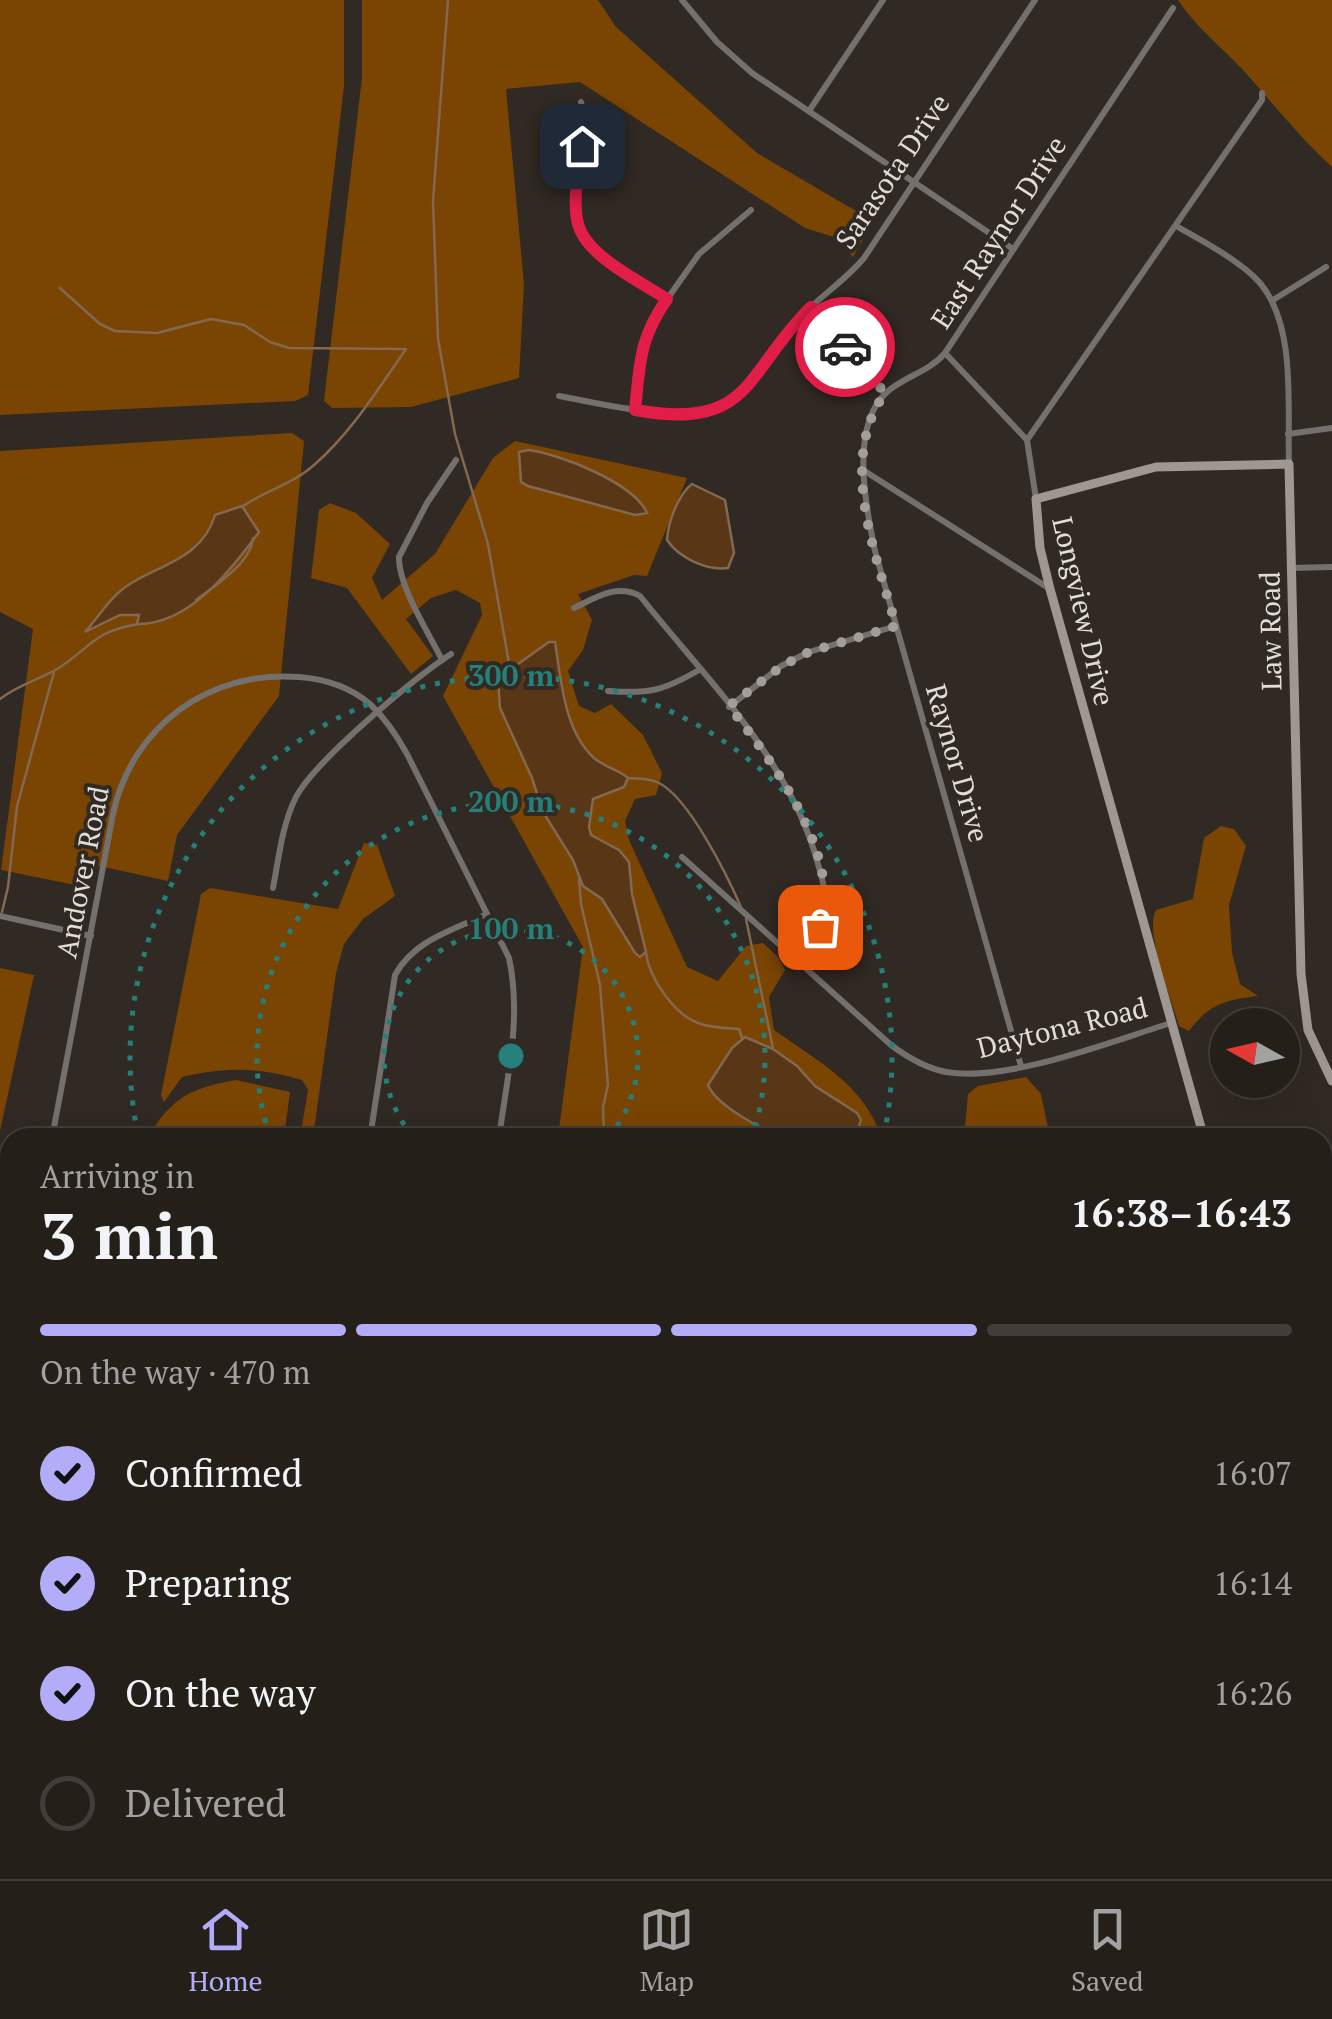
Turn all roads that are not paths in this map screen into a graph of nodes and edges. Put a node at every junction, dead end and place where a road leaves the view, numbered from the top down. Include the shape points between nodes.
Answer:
1 (682, 0) edge
2 (882, 0) edge
3 (1035, 0) edge
4 (1173, 8) dead end
5 (1262, 93) dead end
6 (581, 102) dead end
7 (809, 112) junction
8 (912, 181) junction
9 (752, 210) dead end
10 (1176, 226) junction
11 (1013, 249) junction
12 (1326, 267) dead end
13 (667, 299) junction
14 (1273, 300) junction
15 (811, 307) junction
16 (945, 353) junction
17 (885, 393) junction
18 (559, 396) dead end
19 (635, 410) junction
20 (1332, 428) edge
21 (1288, 434) junction
22 (1027, 440) junction
23 (456, 460) dead end
24 (1289, 464) junction
25 (862, 469) junction
26 (1036, 500) junction
27 (1291, 568) junction
28 (1332, 568) edge
29 (1050, 589) junction
30 (574, 608) dead end
31 (896, 626) junction
32 (451, 654) dead end
33 (442, 660) junction
34 (699, 670) junction
35 (608, 692) dead end
36 (729, 706) junction
37 (378, 714) junction
38 (682, 857) dead end
39 (273, 888) dead end
40 (486, 914) junction
41 (0, 916) edge
42 (91, 936) junction
43 (794, 961) junction
44 (1173, 1023) junction
45 (1020, 1066) junction
46 (1332, 1081) edge
47 (54, 1128) edge
48 (372, 1128) edge
49 (499, 1128) edge
50 (1201, 1128) edge

1 - 7 street via 735,58
2 - 7 street
3 - 8 street, Sarasota Drive
4 - 11 street, East Raynor Drive
5 - 10 street
6 - 13 street via 581,233 599,254
7 - 8 street
8 - 11 street
8 - 15 street, Sarasota Drive via 864,258
9 - 13 street via 707,246
10 - 14 street via 1252,275
10 - 22 street
11 - 16 street, East Raynor Drive
12 - 14 street
13 - 19 street via 640,351
14 - 21 street, Law Road via 1284,338
15 - 17 street
15 - 19 street, Sarasota Drive via 732,402 705,411
16 - 17 street, East Raynor Drive
16 - 22 street
17 - 25 street via 870,424
18 - 19 street, Sarasota Drive
20 - 21 street
21 - 24 street, Law Road
22 - 26 street, Longview Drive
23 - 33 street via 427,503 398,567
24 - 26 street via 1156,467
24 - 27 street, Law Road
25 - 29 street
25 - 31 street, Raynor Drive
26 - 29 street, Longview Drive
27 - 28 street
27 - 46 street, Law Road via 1302,985 1308,1030
29 - 44 street, Longview Drive
30 - 34 street via 612,591 635,593
31 - 36 street via 809,652
31 - 45 street, Raynor Drive
32 - 33 street
33 - 37 street
34 - 35 street via 652,693
34 - 36 street
36 - 43 street via 790,789 824,887 820,927
37 - 39 street via 298,793
37 - 40 street, Andover Road via 406,754
37 - 42 street, Andover Road via 336,685 283,676 226,684 180,708 153,731 123,780
38 - 43 street, Daytona Road
40 - 48 street via 421,944 395,975
40 - 49 street, Andover Road via 508,958 516,1004
41 - 42 street
42 - 47 street, Andover Road
43 - 45 street, Daytona Road via 915,1061 965,1074
44 - 45 street, Daytona Road
44 - 50 street, Longview Drive

